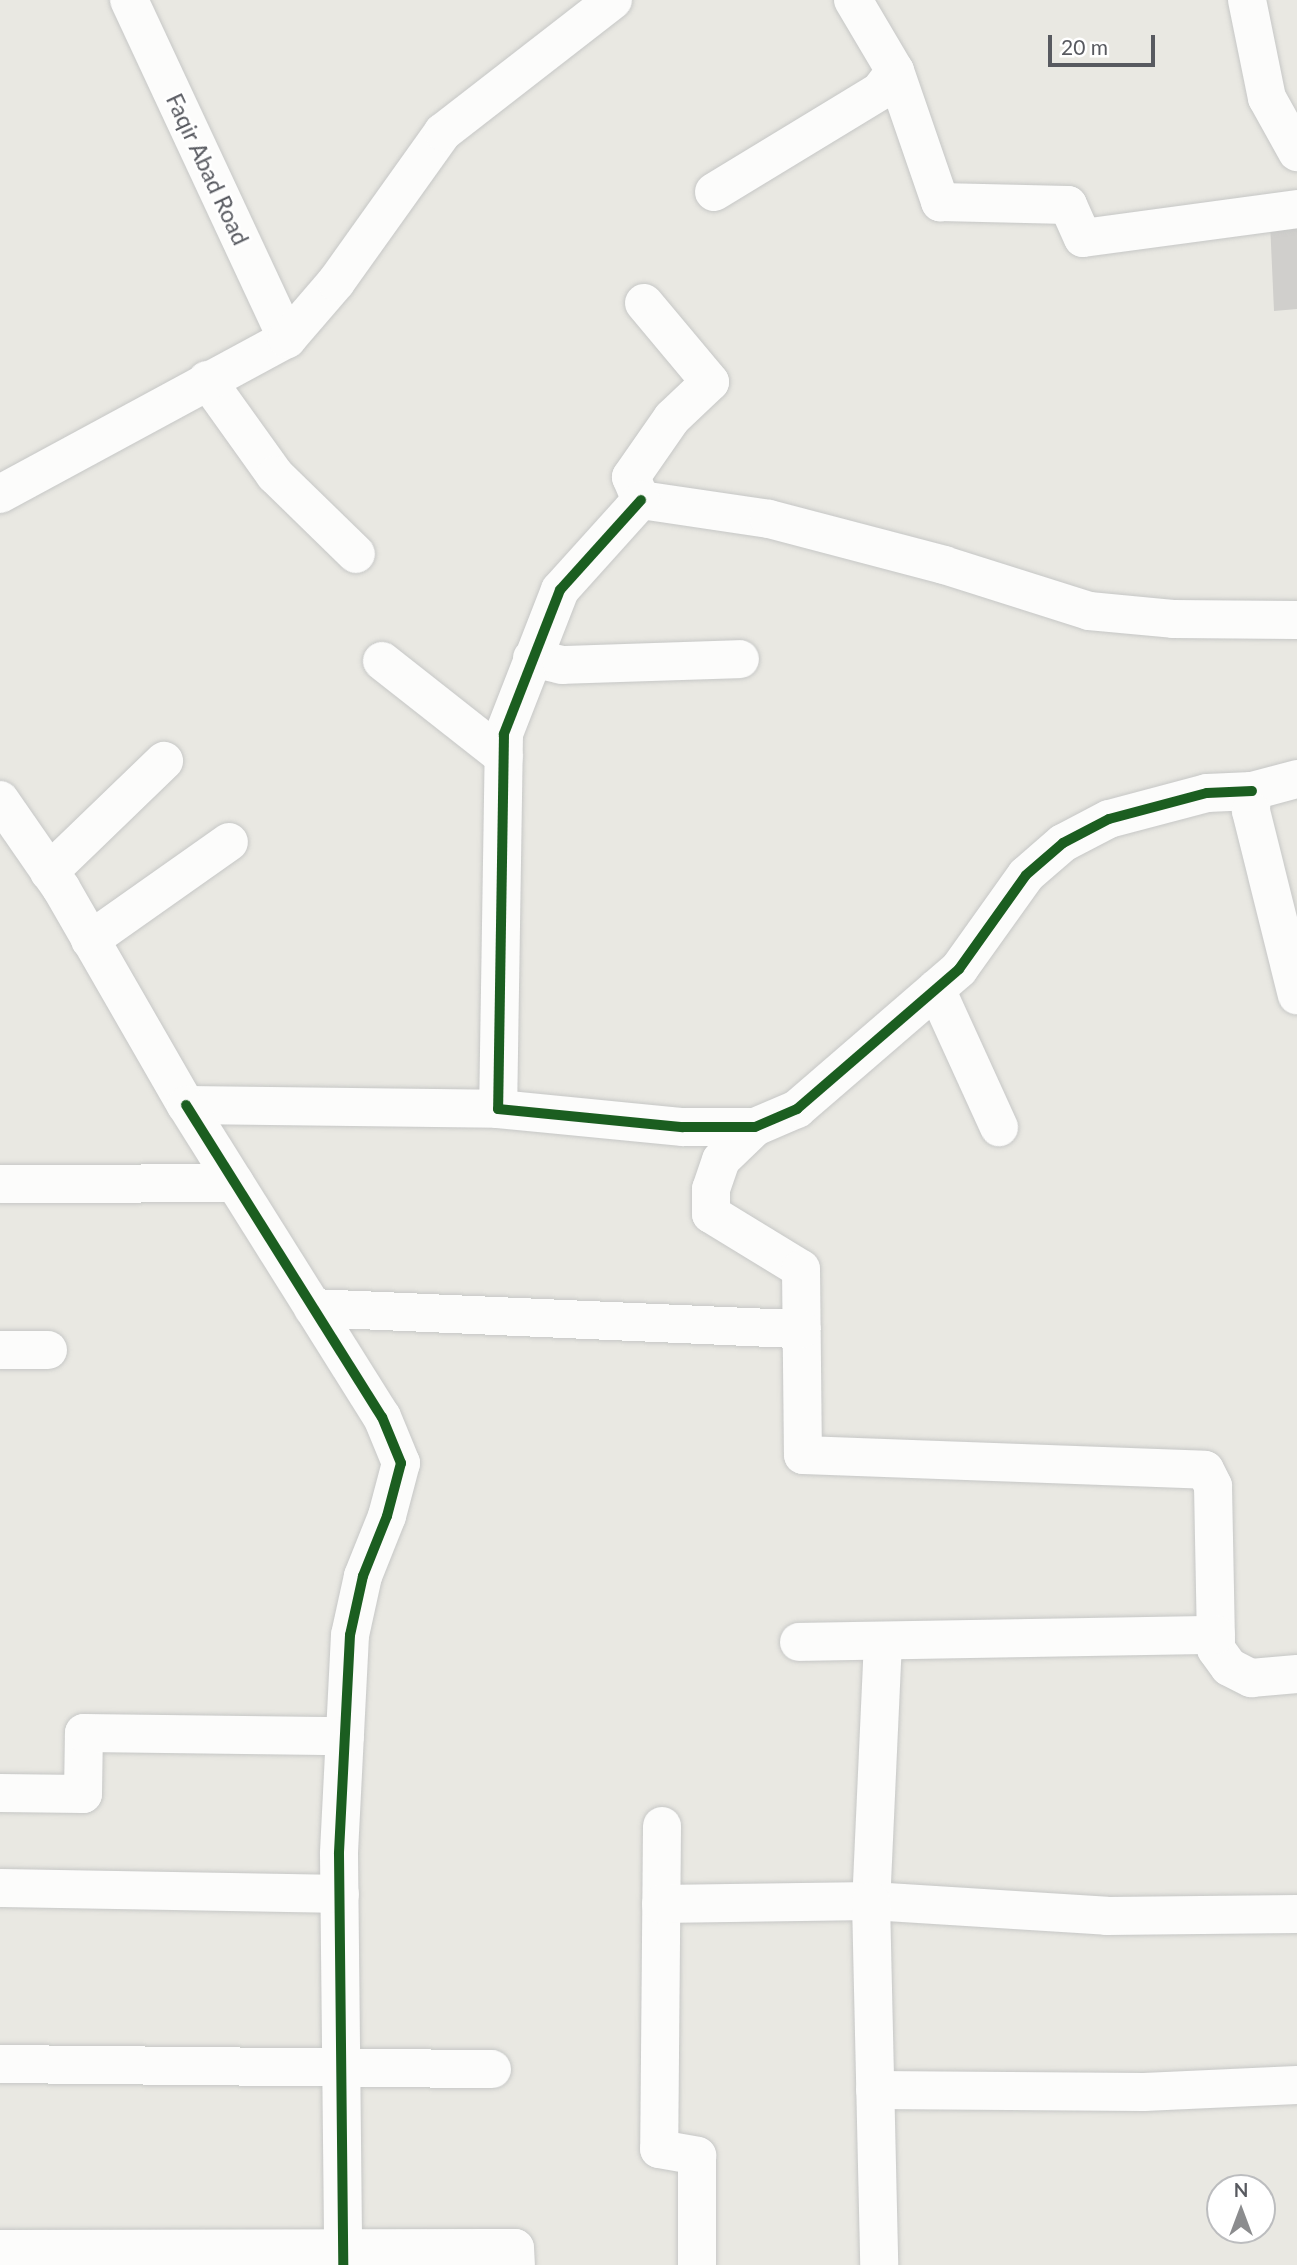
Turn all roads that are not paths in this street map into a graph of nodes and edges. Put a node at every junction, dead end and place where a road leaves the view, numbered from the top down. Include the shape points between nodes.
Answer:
1 (129, 0) edge
2 (612, 0) edge
3 (853, 0) edge
4 (1247, 0) edge
5 (895, 72) junction
6 (1297, 152) edge
7 (714, 192) dead end
8 (1297, 209) edge
9 (644, 303) dead end
10 (287, 339) junction
11 (207, 380) junction
12 (0, 494) edge
13 (641, 500) junction
14 (356, 554) dead end
15 (1297, 620) edge
16 (532, 658) junction
17 (740, 659) dead end
18 (382, 661) dead end
19 (504, 757) junction
20 (164, 761) dead end
21 (1297, 779) edge
22 (1252, 791) junction
23 (0, 800) edge
24 (229, 842) dead end
25 (49, 872) junction
26 (90, 940) junction
27 (936, 989) junction
28 (1297, 995) edge
29 (186, 1105) junction
30 (498, 1110) junction
31 (755, 1127) junction
32 (999, 1127) dead end
33 (235, 1183) junction
34 (0, 1184) edge
35 (313, 1308) junction
36 (802, 1329) junction
37 (0, 1350) edge
38 (48, 1350) dead end
39 (1216, 1635) junction
40 (883, 1641) junction
41 (799, 1642) dead end
42 (1297, 1674) edge
43 (345, 1736) junction
44 (0, 1793) edge
45 (662, 1826) dead end
46 (0, 1888) edge
47 (340, 1894) junction
48 (871, 1901) junction
49 (661, 1904) junction
50 (1297, 1914) edge
51 (0, 2064) edge
52 (341, 2069) junction
53 (492, 2069) dead end
54 (1297, 2085) edge
55 (875, 2090) junction
56 (0, 2249) edge
57 (343, 2256) edge
58 (157, 2257) edge
59 (516, 2265) edge
60 (684, 2265) edge
61 (697, 2265) edge
62 (880, 2265) edge

1 - 10 street, Faqir Abad Road
2 - 10 street via 443,132 336,282
3 - 5 street
4 - 6 street via 1267,97
5 - 7 street via 880,91
5 - 8 street via 940,202 1068,205 1083,238
9 - 13 street via 710,382 672,418 631,477
10 - 11 street
11 - 12 street
11 - 14 street via 275,475
13 - 15 street via 768,519 944,565 1089,611 1173,619
13 - 16 street via 561,590
16 - 17 street via 562,665
16 - 19 street via 504,734
18 - 19 street
19 - 30 street
20 - 25 street
21 - 22 street
22 - 27 street via 1207,793 1109,819 1063,843 1026,875 959,969
22 - 28 street via 1251,811
23 - 25 street
24 - 26 street
25 - 26 street
26 - 29 street
27 - 31 street via 797,1110
27 - 32 street
29 - 30 street
29 - 33 street
30 - 31 street via 683,1127
31 - 36 street via 721,1160 711,1189 711,1214 801,1269
33 - 34 street
33 - 35 street
35 - 36 street
35 - 43 street via 382,1417 401,1463 387,1516 363,1576 350,1635
36 - 39 street via 803,1455 1205,1470 1213,1486
37 - 38 street
39 - 40 street
39 - 42 street via 1216,1649 1229,1667 1251,1678
40 - 41 street
40 - 48 street
43 - 44 street via 84,1733 83,1794
43 - 47 street
45 - 49 street
46 - 47 street
47 - 52 street
48 - 49 street
48 - 50 street via 1107,1916
48 - 55 street
49 - 61 street via 659,2149 697,2156
51 - 52 street
52 - 53 street
52 - 57 street
54 - 55 street via 1144,2092
55 - 62 street
56 - 58 street
57 - 58 street
57 - 59 street via 515,2248
60 - 61 street

